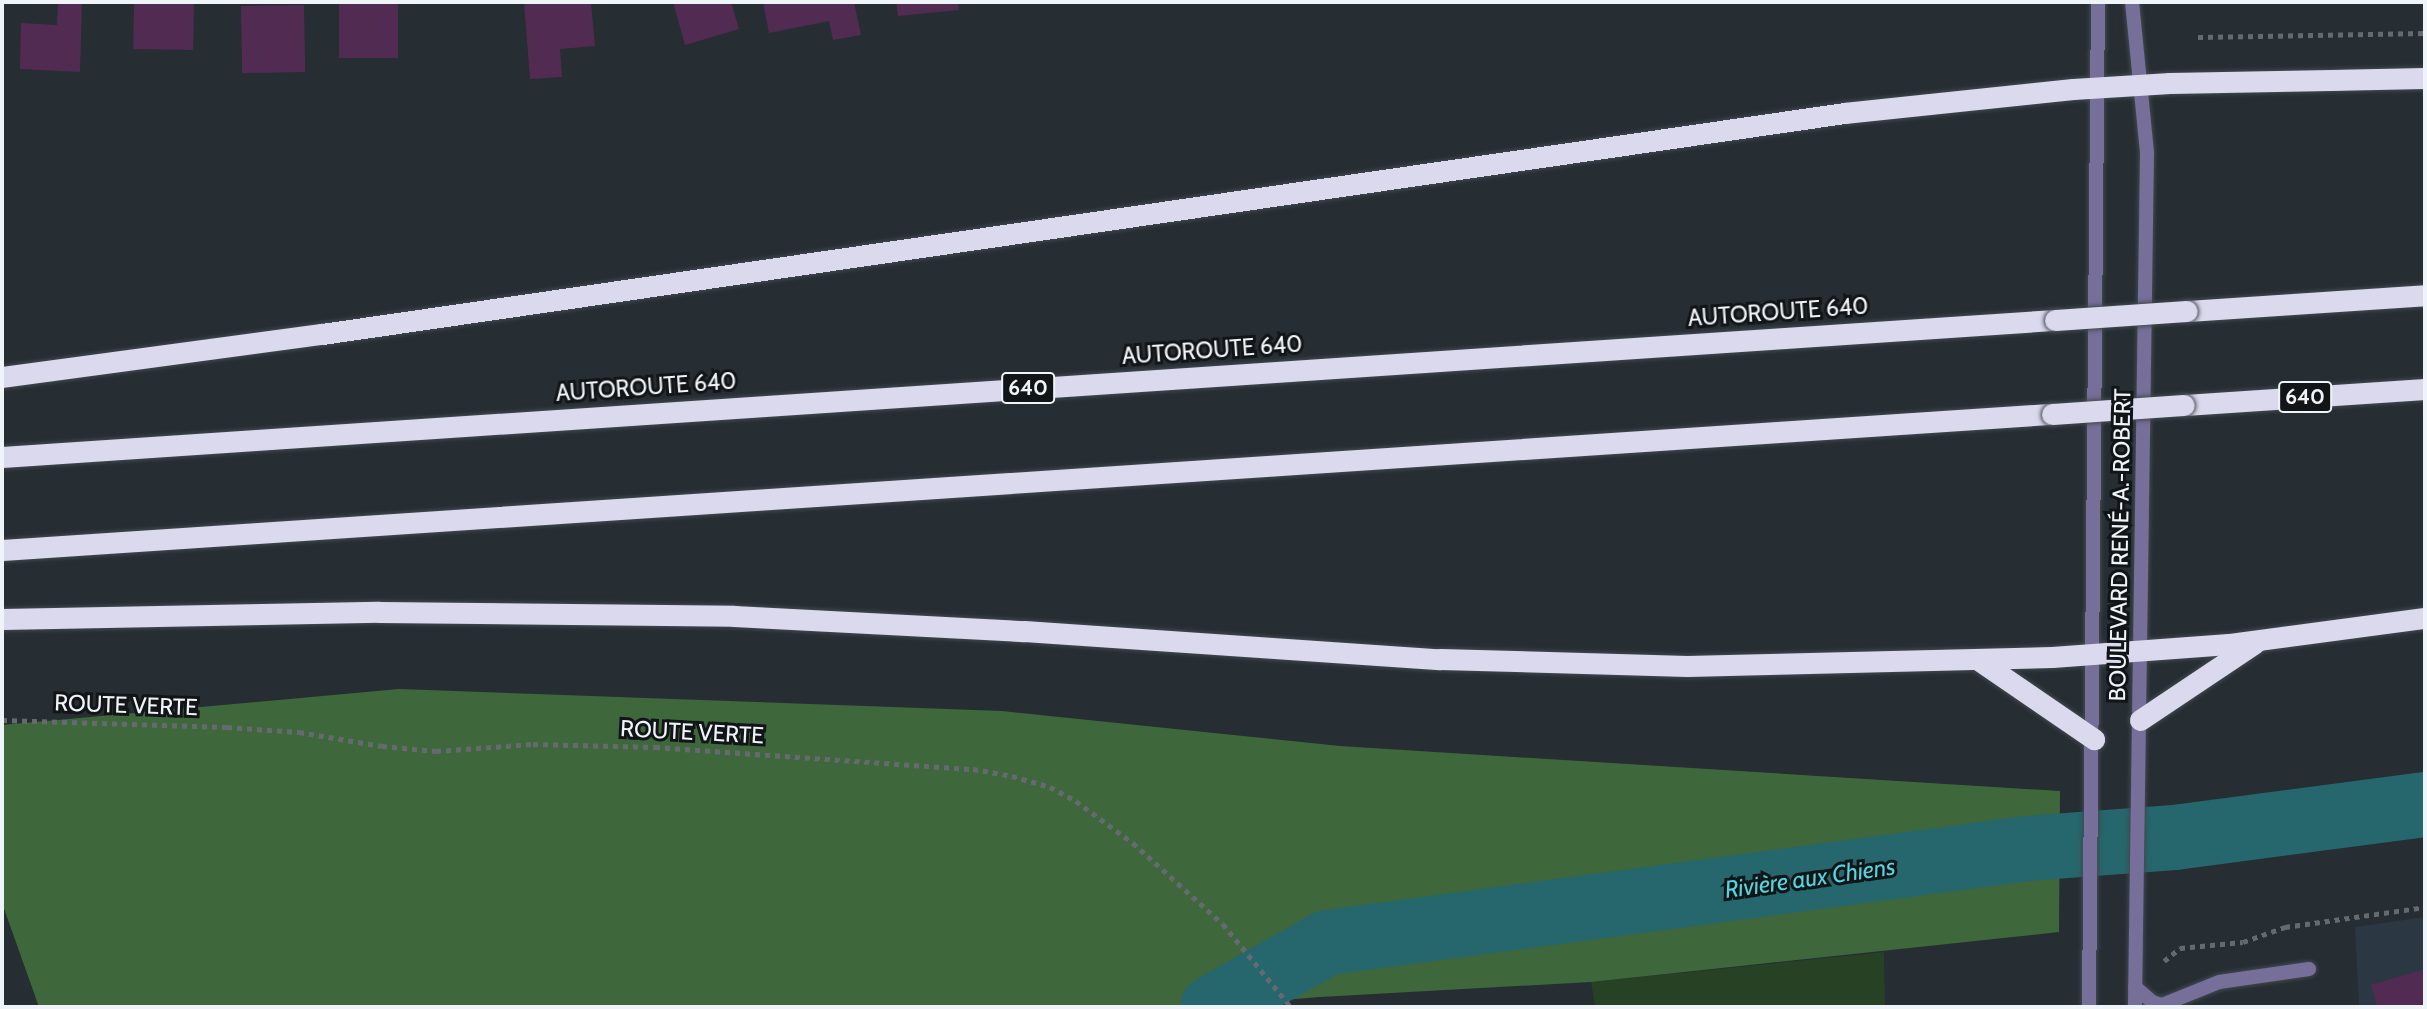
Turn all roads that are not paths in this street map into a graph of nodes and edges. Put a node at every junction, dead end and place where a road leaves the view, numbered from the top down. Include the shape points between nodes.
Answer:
1 (2098, 2) edge
2 (2132, 2) edge
3 (2425, 79) edge
4 (2141, 85) junction
5 (2099, 88) junction
6 (2425, 295) edge
7 (2, 377) edge
8 (2425, 389) edge
9 (2, 457) edge
10 (2, 550) edge
11 (2425, 618) edge
12 (2, 619) edge
13 (2259, 640) junction
14 (2142, 649) junction
15 (2093, 652) junction
16 (1978, 659) junction
17 (2140, 720) junction
18 (2094, 739) junction
19 (2309, 970) dead end
20 (2135, 987) junction
21 (2089, 1007) edge
22 (2135, 1007) edge

1 - 5 street, BOULEVARD RENÉ-A.-ROBERT
2 - 4 street, BOULEVARD RENÉ-A.-ROBERT
3 - 4 highway
4 - 5 highway
4 - 14 street, BOULEVARD RENÉ-A.-ROBERT via 2147,153
5 - 7 highway via 1908,105 1693,132
5 - 15 street, BOULEVARD RENÉ-A.-ROBERT
6 - 9 highway, AUTOROUTE 640 / 640, bridge
8 - 10 highway, 640, bridge
11 - 13 highway
12 - 16 highway via 366,612 720,616 1571,664 1738,666
13 - 14 highway
13 - 17 highway
14 - 15 highway
14 - 17 street, BOULEVARD RENÉ-A.-ROBERT
15 - 16 highway
15 - 18 street, BOULEVARD RENÉ-A.-ROBERT
16 - 18 highway
17 - 20 street, BOULEVARD RENÉ-A.-ROBERT
18 - 21 street, BOULEVARD RENÉ-A.-ROBERT
19 - 20 street via 2219,982 2162,1004 2151,1003
20 - 22 street, BOULEVARD RENÉ-A.-ROBERT

